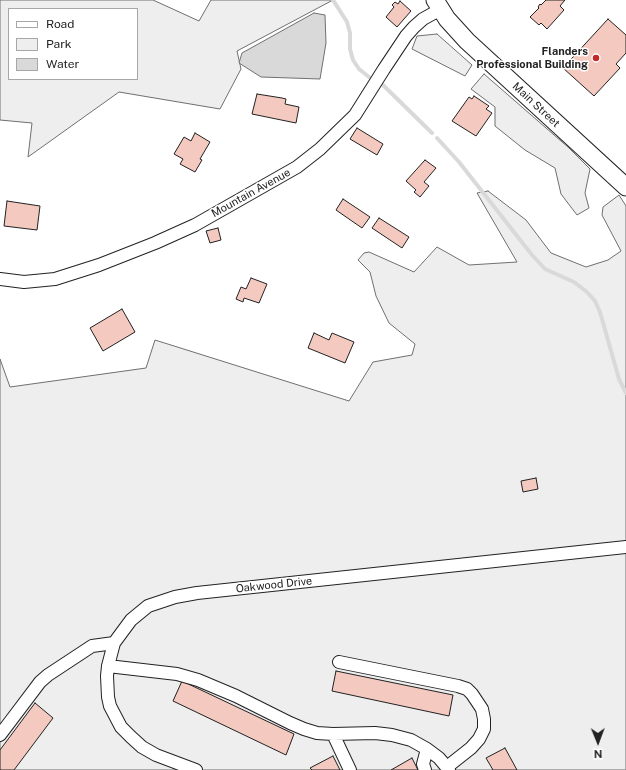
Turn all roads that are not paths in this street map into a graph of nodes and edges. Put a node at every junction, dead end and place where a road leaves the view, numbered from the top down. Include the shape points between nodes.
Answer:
1 (438, 5) edge
2 (626, 188) edge
3 (0, 279) edge
4 (626, 547) edge
5 (114, 643) junction
6 (339, 662) dead end
7 (108, 666) junction
8 (333, 734) junction
9 (0, 735) edge
10 (427, 749) junction
11 (448, 768) edge
12 (196, 770) edge
13 (350, 770) edge
14 (425, 770) edge

1 - 2 main road, Main Street via 453,26 475,48
1 - 3 street, Mountain Avenue via 406,36 355,115 297,167 195,225 99,265 55,279 24,282
4 - 5 street, Oakwood Drive via 175,597 148,606 131,620
5 - 7 street, Oakwood Drive
5 - 9 street via 92,646 48,675
6 - 11 street via 458,686 472,694 482,709 484,729 480,739
7 - 8 street via 177,674 198,680 304,729
7 - 12 street, Oakwood Drive via 108,697 113,714 122,727 149,751
8 - 10 street via 392,735 411,740
8 - 13 street
10 - 11 street
10 - 14 street via 423,764

